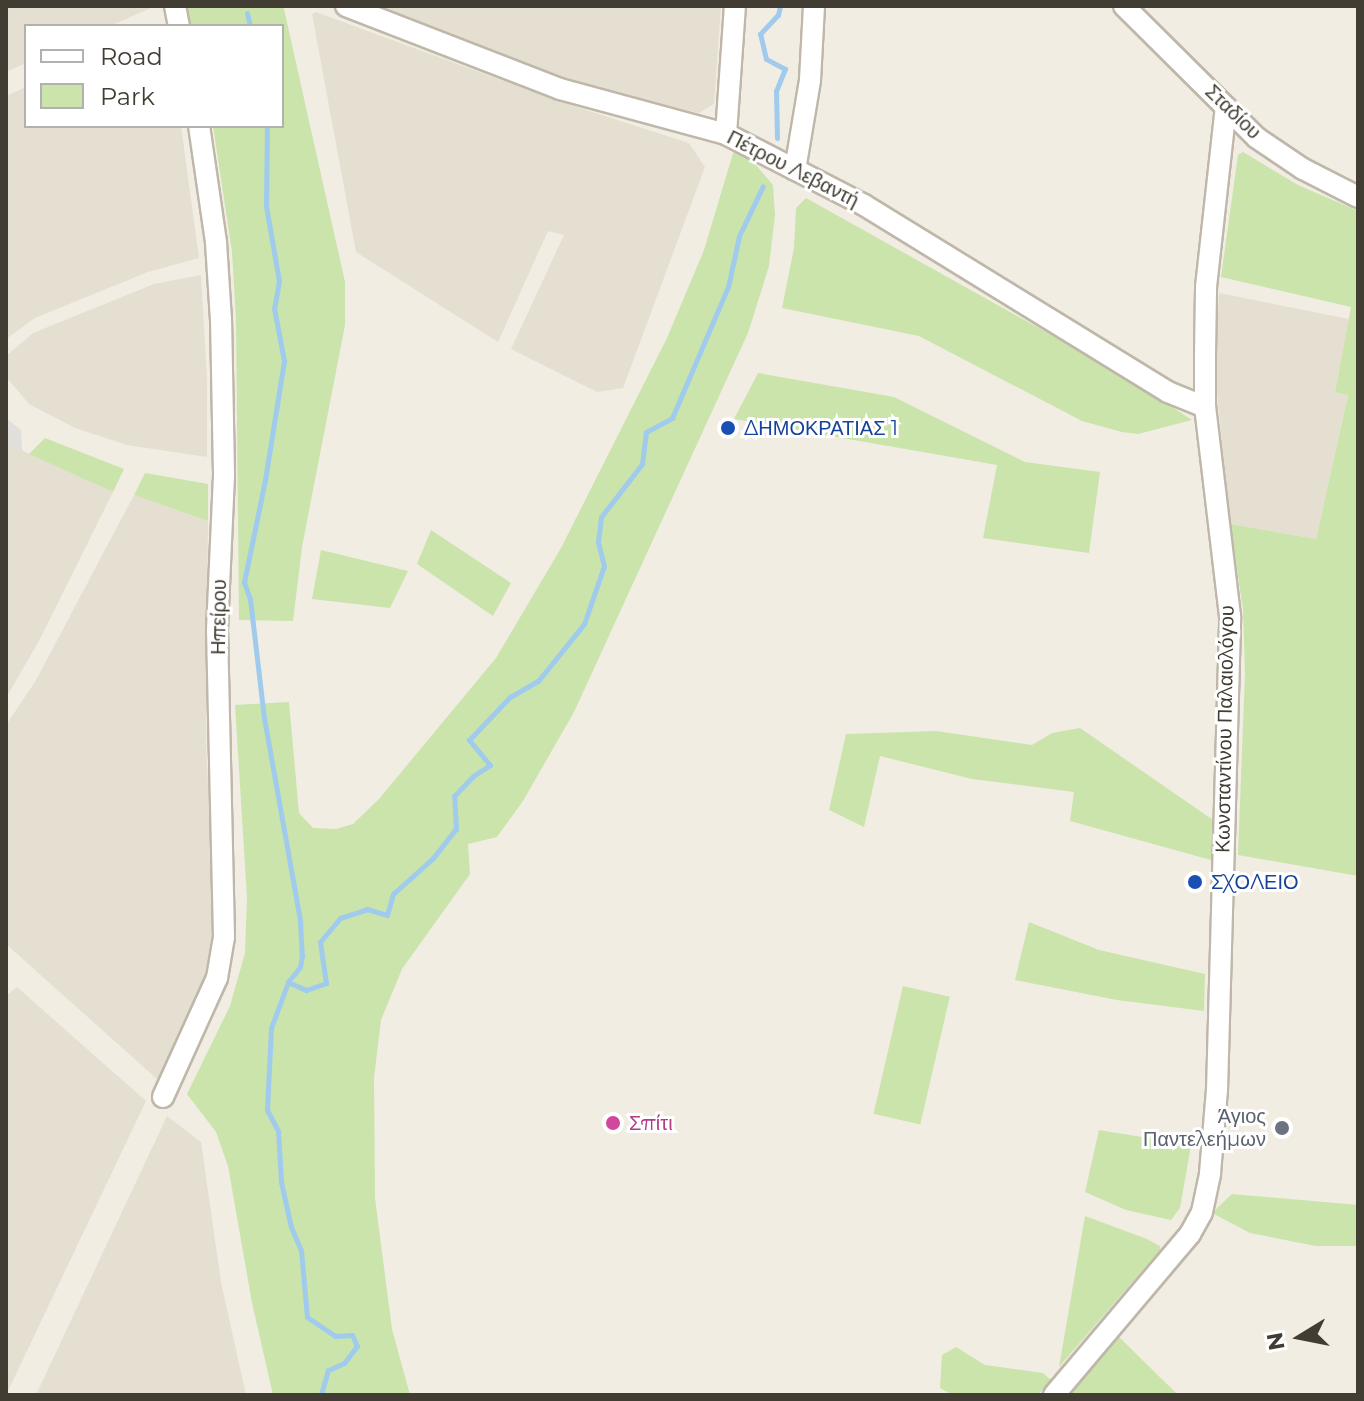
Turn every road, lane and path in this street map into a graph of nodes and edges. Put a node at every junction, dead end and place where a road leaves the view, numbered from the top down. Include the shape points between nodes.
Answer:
1 (346, 6) edge
2 (735, 6) edge
3 (814, 6) edge
4 (1124, 6) edge
5 (1226, 107) junction
6 (199, 128) edge
7 (726, 134) junction
8 (795, 170) junction
9 (1358, 197) edge
10 (1205, 407) junction
11 (163, 1097) dead end
12 (1054, 1395) edge

1 - 7 street, Πέτρου Λεβαντή via 560,89
2 - 7 street
3 - 8 street via 810,80
4 - 5 street, Σταδίου
5 - 9 street, Σταδίου via 1282,156
5 - 10 street, Κωνσταντίνου Παλαιολόγου via 1206,287
6 - 11 street, Ηπείρου via 221,320 224,474 217,630 224,937 217,978
7 - 8 street, Πέτρου Λεβαντή
8 - 10 street, Πέτρου Λεβαντή via 913,233 1168,392
10 - 12 street, Κωνσταντίνου Παλαιολόγου via 1230,616 1217,1090 1210,1173 1202,1212 1190,1234

